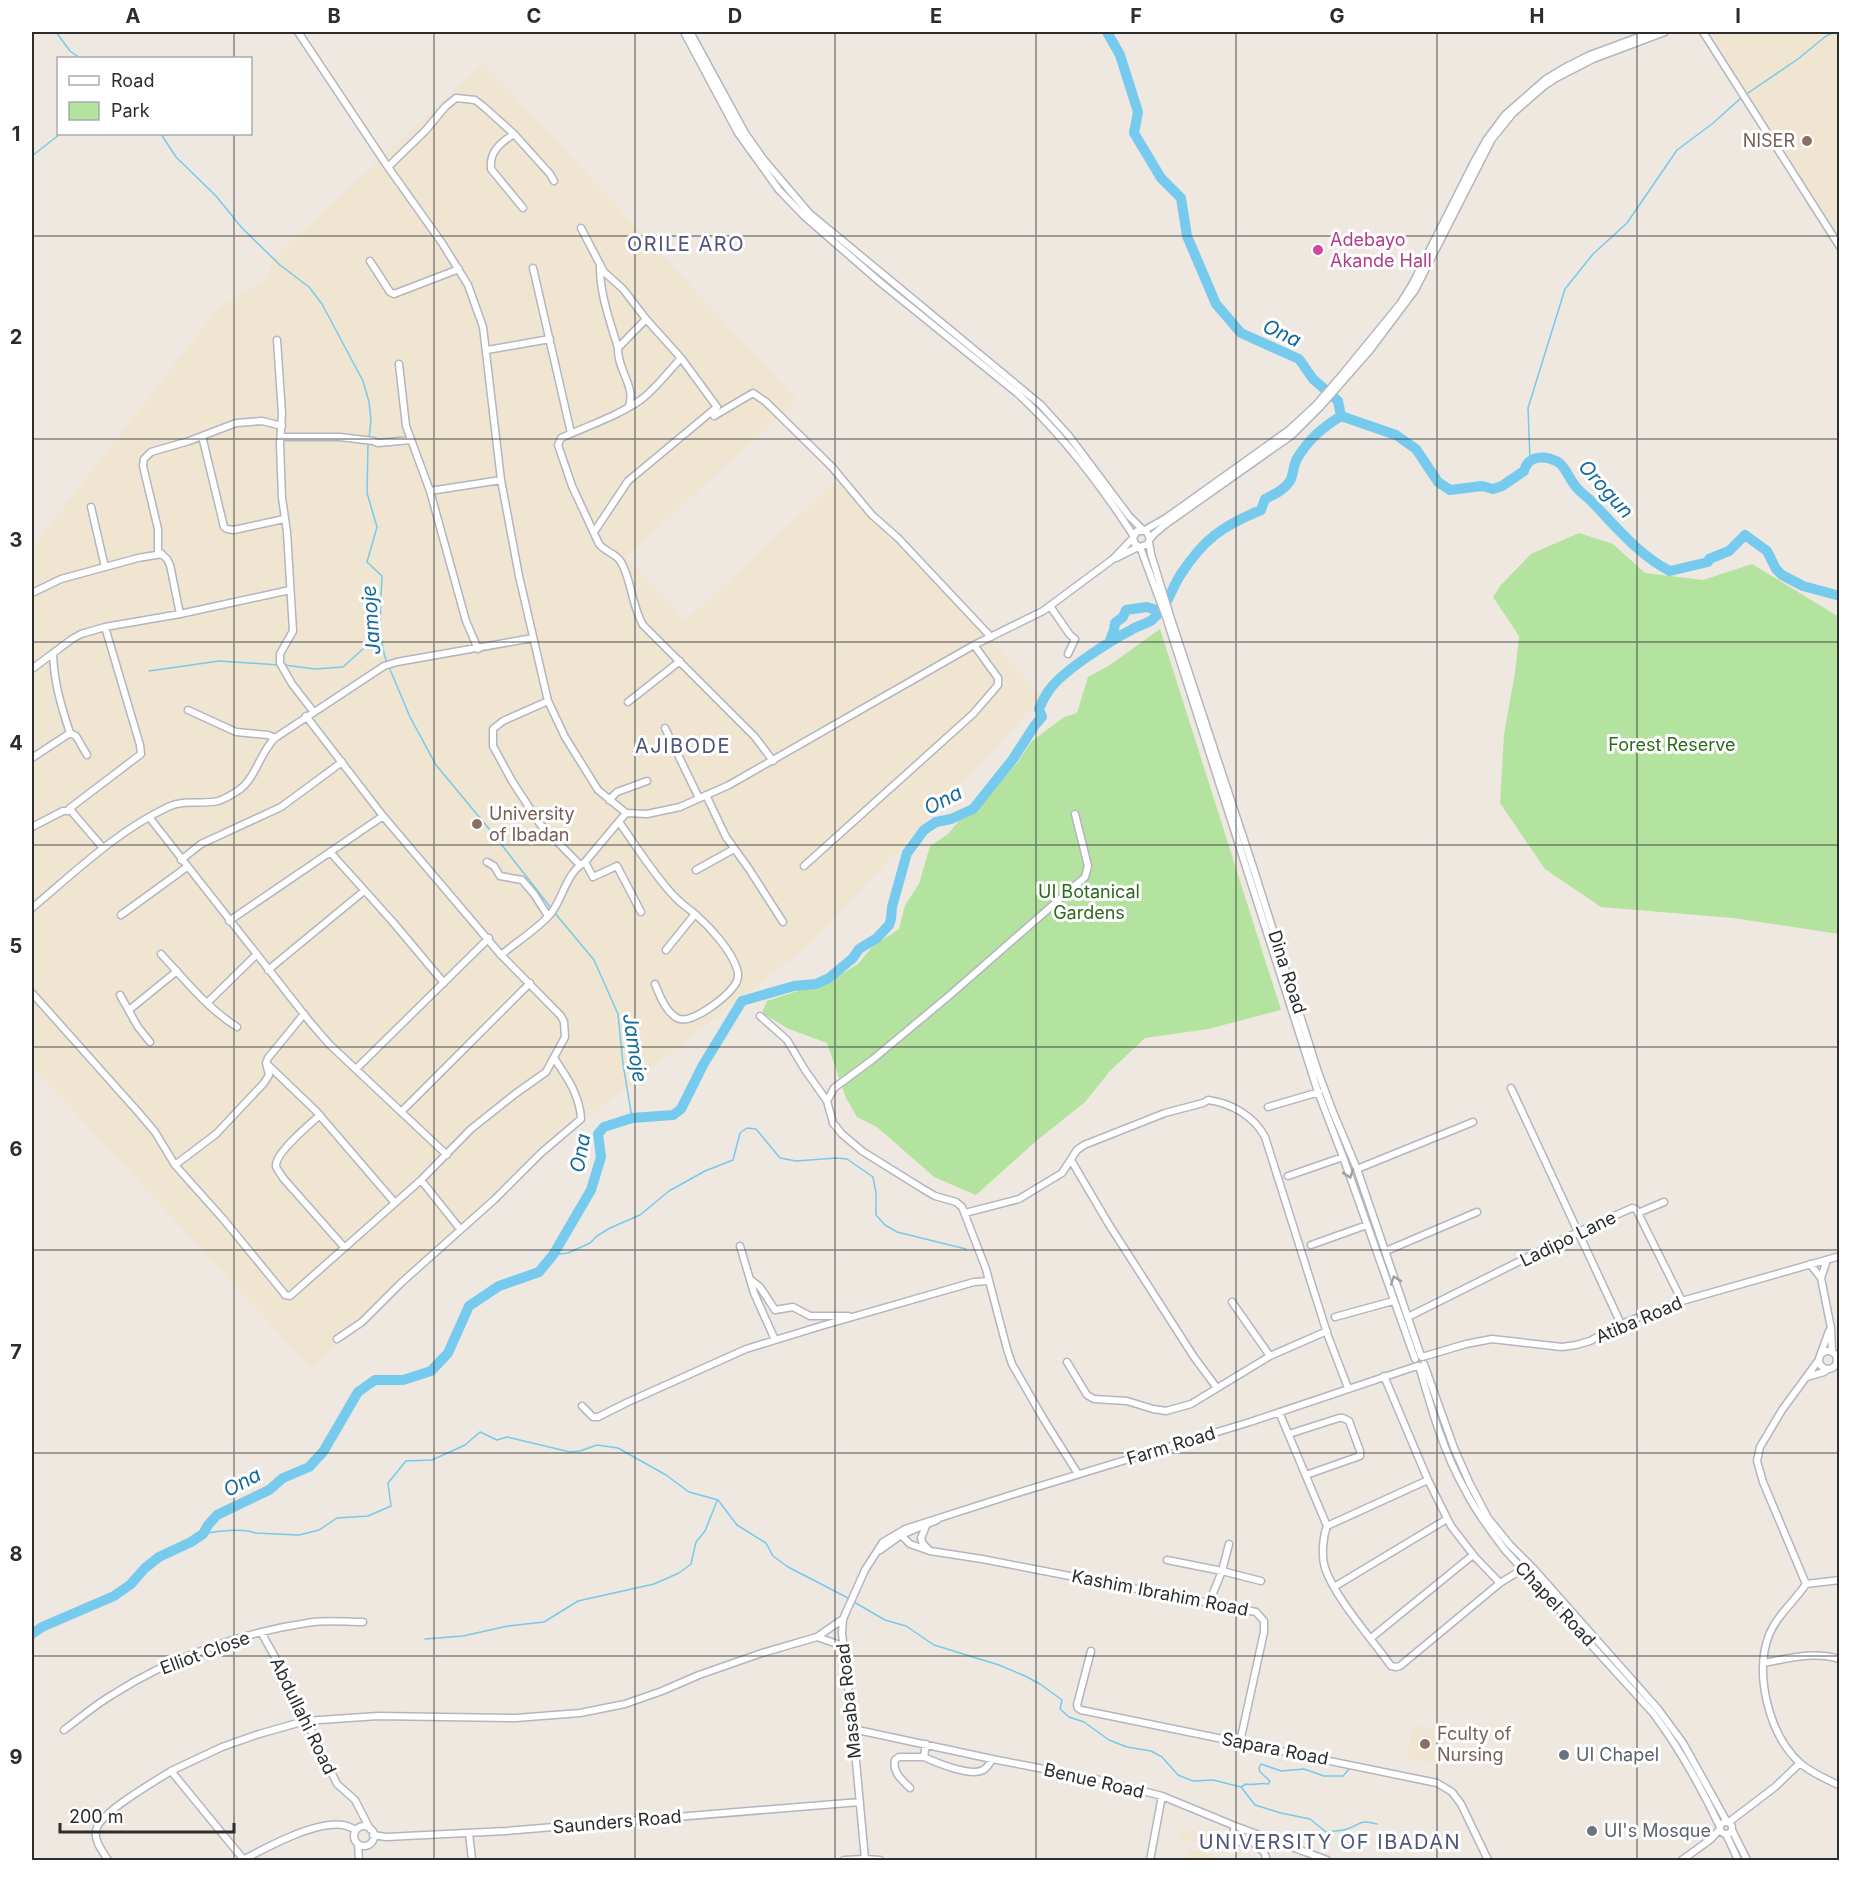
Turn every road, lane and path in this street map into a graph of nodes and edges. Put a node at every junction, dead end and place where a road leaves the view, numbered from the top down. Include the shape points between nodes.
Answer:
1 (298, 32) edge
2 (684, 32) edge
3 (690, 32) edge
4 (1653, 32) edge
5 (1665, 32) edge
6 (1703, 32) edge
7 (514, 134) junction
8 (388, 167) junction
9 (554, 181) dead end
10 (523, 208) dead end
11 (581, 228) dead end
12 (1839, 247) edge
13 (370, 261) dead end
14 (600, 263) junction
15 (533, 268) dead end
16 (459, 269) junction
17 (646, 319) junction
18 (550, 339) junction
19 (277, 340) dead end
20 (618, 348) junction
21 (487, 350) junction
22 (681, 358) junction
23 (399, 364) dead end
24 (1343, 377) junction
25 (629, 406) junction
26 (1318, 406) junction
27 (717, 407) junction
28 (726, 408) junction
29 (714, 416) dead end
30 (282, 426) junction
31 (571, 433) junction
32 (202, 436) junction
33 (281, 437) junction
34 (411, 440) junction
35 (501, 480) junction
36 (430, 491) junction
37 (91, 507) dead end
38 (284, 519) junction
39 (1144, 530) junction
40 (594, 532) junction
41 (1133, 537) junction
42 (1149, 541) junction
43 (1139, 547) junction
44 (162, 554) junction
45 (1113, 560) junction
46 (105, 567) junction
47 (1158, 586) junction
48 (290, 590) junction
49 (32, 593) edge
50 (1050, 606) junction
51 (180, 614) junction
52 (105, 627) junction
53 (991, 637) junction
54 (533, 638) junction
55 (974, 645) junction
56 (478, 649) junction
57 (53, 654) junction
58 (1068, 654) dead end
59 (680, 661) junction
60 (32, 669) edge
61 (548, 700) junction
62 (628, 702) dead end
63 (188, 710) dead end
64 (313, 711) junction
65 (306, 716) junction
66 (665, 728) dead end
67 (70, 733) junction
68 (275, 738) junction
69 (87, 755) dead end
70 (32, 758) edge
71 (772, 761) junction
72 (342, 762) junction
73 (647, 781) dead end
74 (706, 795) junction
75 (699, 798) junction
76 (609, 800) junction
77 (70, 808) junction
78 (626, 813) junction
79 (1075, 814) dead end
80 (383, 816) junction
81 (148, 817) junction
82 (619, 822) junction
83 (32, 827) edge
84 (104, 848) junction
85 (734, 849) junction
86 (330, 852) junction
87 (181, 860) junction
88 (487, 862) dead end
89 (582, 864) junction
90 (804, 866) dead end
91 (187, 867) junction
92 (696, 870) dead end
93 (364, 891) junction
94 (32, 908) edge
95 (641, 912) dead end
96 (695, 914) junction
97 (121, 915) dead end
98 (548, 916) junction
99 (229, 921) junction
100 (783, 922) dead end
101 (489, 939) junction
102 (666, 950) dead end
103 (161, 954) dead end
104 (256, 955) junction
105 (501, 955) junction
106 (268, 970) junction
107 (177, 971) junction
108 (444, 983) junction
109 (530, 983) junction
110 (655, 984) dead end
111 (32, 993) edge
112 (120, 995) dead end
113 (207, 1003) junction
114 (129, 1010) junction
115 (304, 1014) junction
116 (760, 1016) dead end
117 (237, 1027) dead end
118 (150, 1042) dead end
119 (554, 1058) junction
120 (266, 1063) junction
121 (356, 1069) junction
122 (1511, 1088) dead end
123 (1321, 1091) junction
124 (826, 1101) junction
125 (1268, 1107) dead end
126 (401, 1112) junction
127 (320, 1115) junction
128 (1473, 1122) dead end
129 (447, 1155) junction
130 (1343, 1157) junction
131 (1071, 1160) junction
132 (175, 1165) junction
133 (1357, 1169) junction
134 (1288, 1176) dead end
135 (421, 1180) junction
136 (1664, 1202) dead end
137 (395, 1203) junction
138 (1477, 1212) dead end
139 (965, 1213) junction
140 (1638, 1213) junction
141 (1367, 1225) junction
142 (460, 1229) junction
143 (1578, 1232) junction
144 (1311, 1245) dead end
145 (740, 1246) dead end
146 (344, 1247) junction
147 (1386, 1251) junction
148 (1839, 1256) edge
149 (1827, 1260) junction
150 (1810, 1264) junction
151 (1821, 1278) junction
152 (750, 1279) junction
153 (989, 1281) junction
154 (1393, 1301) junction
155 (1682, 1301) junction
156 (1232, 1302) dead end
157 (854, 1316) junction
158 (1335, 1317) dead end
159 (1408, 1317) junction
160 (1621, 1324) junction
161 (1831, 1328) junction
162 (1327, 1331) junction
163 (337, 1339) dead end
164 (776, 1340) junction
165 (1835, 1353) edge
166 (1270, 1356) junction
167 (1820, 1357) junction
168 (1420, 1361) junction
169 (1067, 1362) dead end
170 (1834, 1366) edge
171 (1383, 1376) junction
172 (1807, 1377) junction
173 (1217, 1388) junction
174 (1348, 1388) junction
175 (582, 1406) dead end
176 (1279, 1412) junction
177 (1289, 1434) junction
178 (1078, 1474) junction
179 (1306, 1475) junction
180 (1428, 1480) junction
181 (940, 1518) junction
182 (1447, 1519) junction
183 (927, 1525) junction
184 (1327, 1526) junction
185 (901, 1535) junction
186 (1229, 1544) dead end
187 (930, 1551) junction
188 (877, 1552) junction
189 (1473, 1555) junction
190 (1167, 1560) dead end
191 (1526, 1568) junction
192 (1222, 1571) junction
193 (1839, 1580) edge
194 (1261, 1581) dead end
195 (1500, 1583) junction
196 (1806, 1584) junction
197 (1334, 1587) junction
198 (1209, 1603) junction
199 (843, 1619) junction
200 (363, 1622) dead end
201 (826, 1630) junction
202 (261, 1632) junction
203 (842, 1633) junction
204 (817, 1637) junction
205 (1371, 1638) junction
206 (843, 1646) junction
207 (1091, 1651) dead end
208 (1839, 1659) edge
209 (1764, 1663) junction
210 (305, 1721) junction
211 (853, 1729) junction
212 (64, 1730) dead end
213 (1240, 1742) junction
214 (926, 1744) junction
215 (924, 1757) junction
216 (992, 1759) junction
217 (1800, 1763) junction
218 (171, 1771) junction
219 (1839, 1786) edge
220 (910, 1788) dead end
221 (1162, 1797) junction
222 (860, 1802) junction
223 (364, 1818) junction
224 (1234, 1826) junction
225 (1726, 1828) junction
226 (359, 1829) junction
227 (372, 1832) junction
228 (469, 1833) junction
229 (1250, 1836) junction
230 (358, 1844) junction
231 (865, 1859) junction
232 (108, 1860) edge
233 (243, 1860) edge
234 (359, 1860) edge
235 (472, 1860) edge
236 (844, 1860) edge
237 (880, 1860) edge
238 (1150, 1860) edge
239 (1267, 1860) edge
240 (1328, 1860) edge
241 (1488, 1860) edge
242 (1682, 1860) edge
243 (1738, 1860) edge
244 (1747, 1860) edge

1 - 8 street
2 - 41 street via 738,133 779,190 872,275 1036,410 1110,501
3 - 39 street via 745,133 809,213 1041,405
4 - 24 street via 1564,68 1505,115 1473,164 1412,285
5 - 24 street via 1593,59 1558,77 1513,113 1492,140 1415,290 1370,350
6 - 12 street
7 - 8 street via 475,100 456,99
7 - 9 street
7 - 10 street via 500,143 490,157 490,164
8 - 16 street
11 - 14 street
13 - 16 street via 394,294
14 - 17 street
14 - 20 street
15 - 18 street
16 - 21 street via 477,308
17 - 20 street
17 - 22 street
18 - 21 street
18 - 31 street
19 - 30 street
20 - 25 street via 621,368 631,390
21 - 35 street
22 - 25 street via 655,387
22 - 27 street
23 - 34 street
24 - 26 street
25 - 31 street
26 - 39 street
26 - 42 street via 1293,435 1166,524
27 - 28 street
27 - 40 street via 628,481
28 - 29 street
28 - 53 street via 753,393 766,402
30 - 32 street via 247,421
30 - 33 street
31 - 40 street via 561,438 558,445
32 - 38 street via 224,527 234,530
32 - 44 street via 151,452 144,459 158,529 158,550
33 - 34 street via 340,437 378,443
33 - 38 street
34 - 36 street
35 - 36 street
35 - 54 street
36 - 56 street via 458,595
37 - 46 street
38 - 48 street
39 - 41 street
39 - 42 street via 1150,535
40 - 59 street via 602,548 618,556 623,565 634,607 644,624
41 - 43 street
41 - 45 street
42 - 43 street
42 - 47 street
43 - 45 street
43 - 47 street
44 - 46 street
44 - 51 street via 170,565
45 - 50 street
46 - 49 street via 61,579
47 - 123 street, Dina Road
48 - 51 street
48 - 64 street via 292,631 280,654 280,663
50 - 53 street
50 - 58 street via 1075,639
51 - 52 street
52 - 57 street via 72,639
52 - 77 street via 141,754
53 - 55 street
54 - 56 street
54 - 61 street
55 - 71 street
55 - 90 street via 998,678 998,685 973,714
56 - 64 street via 381,668
57 - 60 street
57 - 67 street via 58,697
59 - 62 street
59 - 71 street via 755,737
61 - 76 street via 577,758
61 - 89 street via 493,729 493,746 540,824
63 - 68 street via 236,732
64 - 65 street
65 - 68 street
65 - 72 street
66 - 75 street
67 - 69 street
67 - 70 street
68 - 81 street via 249,780 236,791 218,801 172,805
71 - 74 street
72 - 80 street
72 - 87 street via 281,807 218,835
73 - 76 street via 617,792
74 - 75 street
74 - 85 street
75 - 78 street via 680,807 647,814
76 - 78 street
77 - 83 street
77 - 84 street
78 - 82 street
79 - 124 street via 1088,866 1085,877 950,995 834,1088
80 - 86 street
80 - 101 street
81 - 84 street
81 - 87 street
82 - 89 street
82 - 96 street via 669,891
84 - 94 street
85 - 92 street
85 - 100 street
86 - 93 street
86 - 99 street
87 - 91 street
88 - 98 street via 501,876 522,880
89 - 95 street via 592,877 617,866
89 - 98 street
91 - 97 street
91 - 99 street
93 - 106 street
93 - 108 street
96 - 102 street
96 - 110 street via 733,960 738,978 735,986 699,1015 682,1020 668,1010
98 - 105 street
99 - 104 street
101 - 105 street
101 - 108 street
103 - 107 street
104 - 106 street
104 - 113 street
105 - 109 street
106 - 115 street
107 - 113 street
107 - 114 street
108 - 121 street
109 - 119 street via 564,1022 565,1037
109 - 126 street
111 - 132 street via 155,1132
112 - 114 street
113 - 117 street
114 - 118 street
115 - 120 street
115 - 121 street
116 - 124 street via 787,1040
119 - 129 street via 546,1072 471,1129
119 - 142 street via 573,1088 581,1119
120 - 127 street
120 - 132 street via 269,1075 264,1083 216,1134
121 - 126 street
122 - 143 street
123 - 125 street
123 - 130 street, Dina Road
123 - 133 street, Dina Road
124 - 139 street via 842,1134 929,1193 956,1202
126 - 129 street
127 - 137 street
127 - 146 street via 280,1154 276,1163 284,1178
128 - 133 street
129 - 135 street
130 - 134 street
130 -> 141 street, Dina Road
131 - 139 street via 1062,1173 1019,1199
131 - 162 street via 1084,1145 1208,1100 1242,1112 1265,1137
131 - 173 street
132 - 146 street via 285,1295 290,1296
133 - 147 street, Dina Road
135 - 137 street
135 - 142 street
136 - 140 street
137 - 146 street
138 - 147 street
139 - 153 street
140 - 143 street, Ladipo Lane via 1632,1208
140 - 155 street, Ladipo Lane
141 - 144 street
141 - 154 street, Dina Road
142 - 163 street via 362,1322
143 - 159 street, Ladipo Lane
143 - 160 street
145 - 152 street
159 -> 147 street, Dina Road
148 - 149 street, Atiba Road
149 - 150 street, Atiba Road
149 - 151 street
150 - 151 street
150 - 155 street, Atiba Road
151 - 161 street
152 - 157 street via 775,1310 793,1307 810,1316
152 - 164 street
153 - 157 street
153 - 178 street via 1012,1364
154 - 158 street
154 - 168 street, Dina Road
155 - 160 street, Atiba Road
156 - 166 street
157 - 164 street
159 - 168 street, Dina Road
160 - 168 street, Atiba Road via 1576,1345 1492,1339
161 - 165 street
161 - 167 street
162 - 166 street
162 - 174 street
164 - 175 street via 746,1349 598,1417
165 - 167 street via 1824,1351
165 - 170 street
166 - 173 street
167 - 170 street via 1822,1367
167 - 172 street
168 - 171 street, Farm Road
168 - 191 street, Chapel Road via 1470,1484 1488,1518
169 - 173 street via 1087,1395 1094,1399 1127,1401 1166,1411 1191,1404
170 - 172 street
171 - 174 street, Farm Road
171 - 180 street
172 - 196 street via 1760,1446 1757,1461
174 - 176 street, Farm Road
176 - 177 street
176 - 178 street, Farm Road
177 - 179 street
177 - 179 street via 1339,1418 1349,1421 1360,1456
178 - 181 street, Farm Road
179 - 184 street
180 - 182 street
180 - 184 street
181 - 183 street, Farm Road
181 - 188 street, Farm Road via 893,1535
182 - 189 street
182 - 197 street
183 - 185 street, Farm Road
183 - 187 street via 921,1538
184 - 197 street via 1324,1566
185 - 187 street, Kashim Ibrahim Road via 910,1544
185 - 188 street, Farm Road
186 - 192 street
187 - 198 street, Kashim Ibrahim Road
188 - 199 street, Masaba Road
189 - 195 street
189 - 205 street
190 - 192 street
191 - 195 street
191 - 225 street, Chapel Road via 1658,1709 1689,1753
192 - 194 street
192 - 198 street
193 - 196 street
195 - 205 street via 1400,1666 1391,1666
196 - 209 street via 1769,1635
197 - 205 street
198 - 213 street, Kashim Ibrahim Road via 1257,1612 1264,1621
199 - 201 street
199 - 203 street, Masaba Road
200 - 202 street, Elliot Close via 315,1622
201 - 203 street
201 - 204 street
202 - 210 street, Abdullahi Road
202 - 212 street, Elliot Close via 198,1652 150,1674 112,1695
203 - 206 street, Masaba Road
204 - 206 street
204 - 210 street via 762,1653 625,1704 580,1713 516,1718 378,1716
206 - 211 street, Masaba Road
207 - 213 street, Sapara Road via 1078,1708
208 - 209 street via 1803,1655
209 - 217 street via 1770,1717
210 - 218 street via 222,1747
210 - 223 street, Abdullahi Road via 337,1784 355,1800
211 - 214 street, Benue Road
211 - 222 street, Masaba Road
213 - 241 street, Sapara Road via 1437,1783 1452,1792 1461,1804
214 - 215 street
214 - 216 street, Benue Road
215 - 216 street via 976,1773 985,1770
215 - 220 street via 895,1760 896,1773
216 - 221 street, Benue Road via 1096,1779
217 - 219 street
217 - 225 street
218 - 232 street via 100,1820 96,1831 98,1844
218 - 233 street
221 - 224 street, Benue Road
221 - 238 street
222 - 228 street, Saunders Road
222 - 231 street, Masaba Road
223 - 226 street
223 - 227 street, Abdullahi Road
224 - 229 street, Benue Road
224 - 229 street via 1233,1834 1240,1842
225 - 242 street
225 - 243 street, Chapel Road
225 - 244 street, Chapel Road
226 - 227 street
226 - 230 street via 354,1836
226 - 233 street via 344,1825 315,1828
227 - 228 street, Saunders Road via 386,1837
227 - 230 street via 372,1842 367,1846
228 - 235 street
229 - 239 street
229 - 240 street, Benue Road
230 - 234 street
231 - 236 street
231 - 237 street

